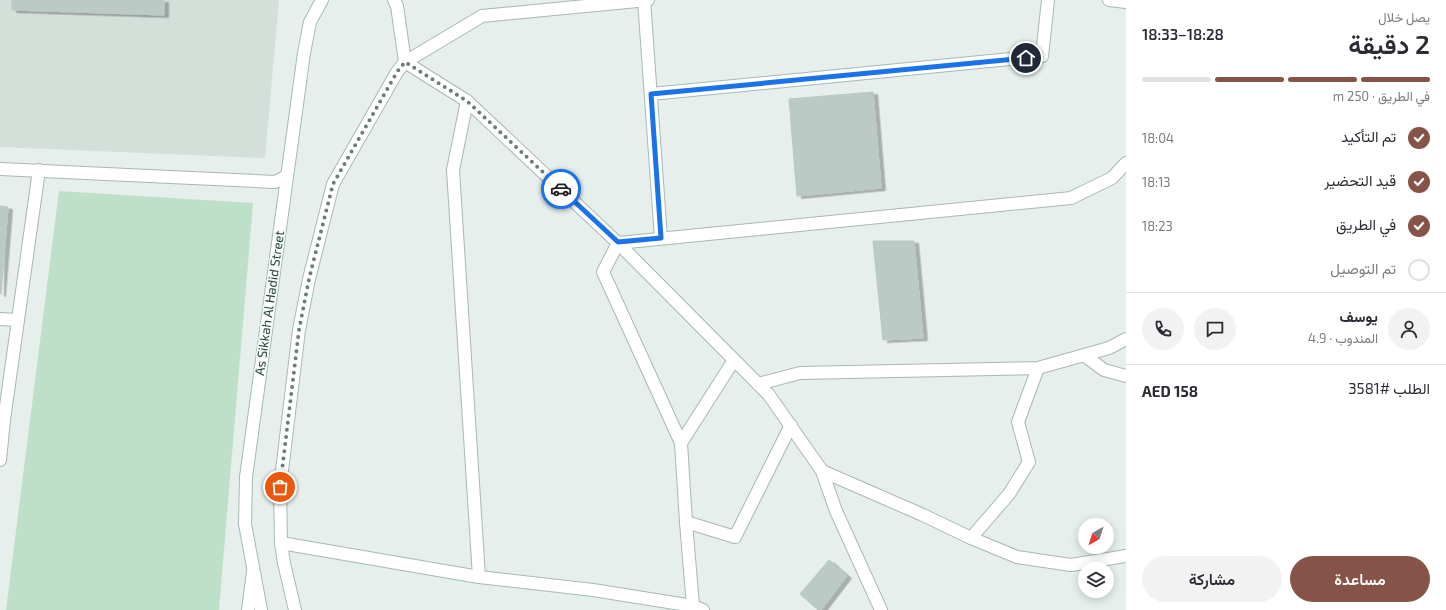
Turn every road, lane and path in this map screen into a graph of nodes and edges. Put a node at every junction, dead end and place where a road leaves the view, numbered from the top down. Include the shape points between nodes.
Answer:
1 (312, 0) edge
2 (322, 0) edge
3 (644, 0) edge
4 (648, 0) edge
5 (1048, 0) edge
6 (1109, 0) edge
7 (395, 2) edge
8 (1126, 2) edge
9 (310, 22) junction
10 (405, 62) junction
11 (651, 94) junction
12 (467, 101) junction
13 (1126, 164) edge
14 (0, 169) edge
15 (39, 170) junction
16 (287, 176) junction
17 (661, 238) junction
18 (618, 242) junction
19 (0, 319) edge
20 (18, 320) junction
21 (1126, 339) edge
22 (1085, 356) junction
23 (734, 360) junction
24 (1038, 368) junction
25 (1126, 376) edge
26 (758, 384) junction
27 (791, 425) junction
28 (681, 443) junction
29 (0, 460) edge
30 (822, 471) junction
31 (686, 522) junction
32 (971, 538) junction
33 (281, 543) junction
34 (1125, 555) edge
35 (253, 571) junction
36 (479, 577) junction
37 (698, 608) edge
38 (248, 610) edge
39 (261, 610) edge
40 (295, 610) edge
41 (881, 610) edge

1 - 9 street
2 - 9 street, As Sikkah Al Hadid Street
3 - 4 street
3 - 10 street via 482,16
3 - 11 street
5 - 11 street via 1042,56
6 - 8 street
7 - 10 street
9 - 16 street, As Sikkah Al Hadid Street
10 - 12 street
10 - 33 street via 333,184 322,224 299,330 280,487
11 - 17 street
12 - 18 street
12 - 36 street via 453,170
13 - 17 street via 1112,178 1071,198
14 - 15 street
15 - 16 street via 275,182
15 - 20 street
16 - 35 street, As Sikkah Al Hadid Street via 246,477 245,524
17 - 18 street
18 - 23 street
18 - 28 street via 603,272
19 - 20 street
20 - 29 street
21 - 22 street
22 - 24 street
22 - 25 street via 1104,370
23 - 26 street
23 - 28 street
24 - 26 street via 800,373
24 - 32 street via 1018,422 1029,462 1009,494
26 - 27 street
27 - 30 street
27 - 31 street via 735,538
28 - 31 street
30 - 32 street via 924,514
30 - 41 street via 836,511
31 - 37 street
32 - 34 street via 1017,557 1071,565
33 - 36 street
33 - 40 street
35 - 38 street
35 - 39 street, As Sikkah Al Hadid Street
36 - 37 street via 593,590

